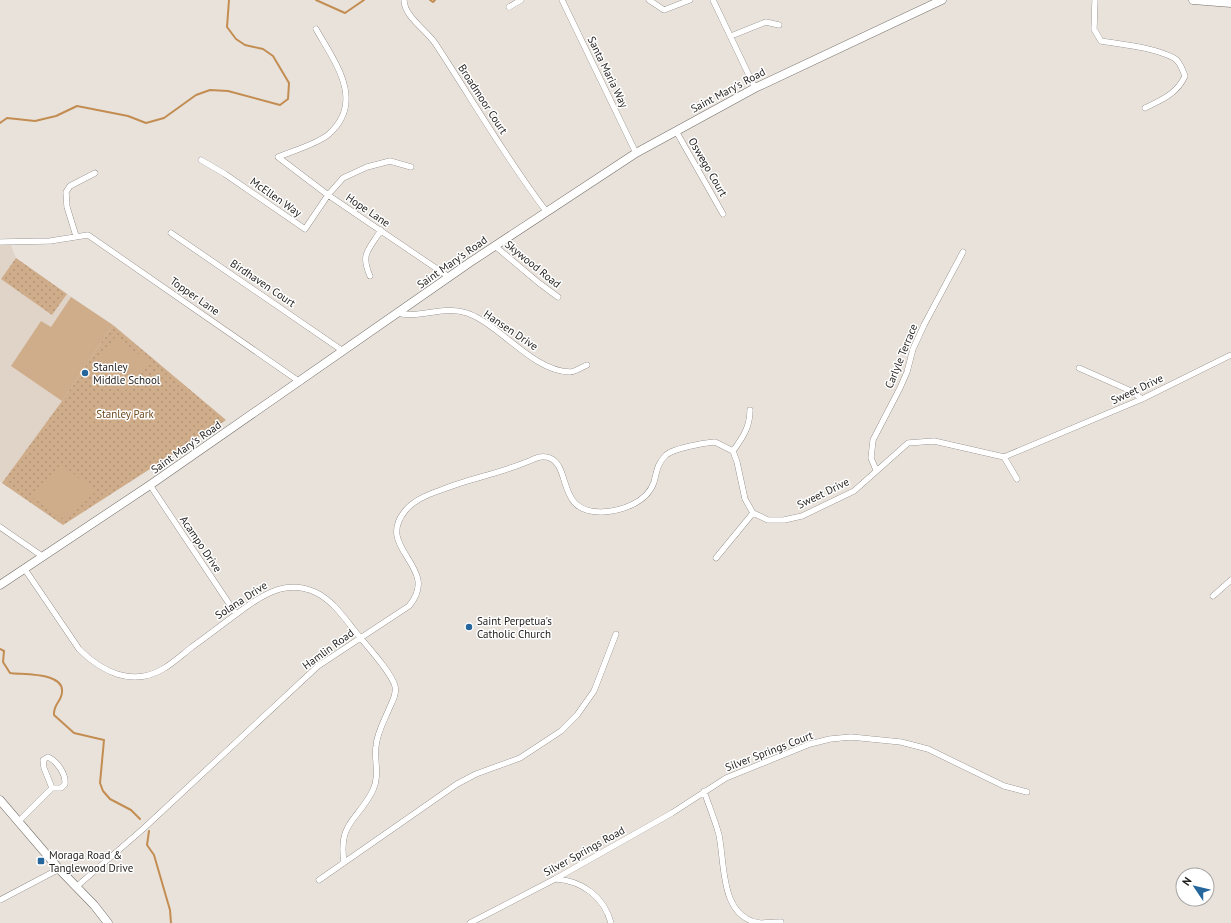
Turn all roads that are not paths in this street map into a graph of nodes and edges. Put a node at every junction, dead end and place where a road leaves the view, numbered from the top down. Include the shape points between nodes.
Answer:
1 (404, 0) edge
2 (521, 0) edge
3 (562, 0) edge
4 (650, 0) edge
5 (690, 0) edge
6 (713, 0) edge
7 (940, 0) edge
8 (1095, 0) edge
9 (1194, 0) edge
10 (1231, 3) edge
11 (509, 7) dead end
12 (779, 25) dead end
13 (316, 29) dead end
14 (731, 36) junction
15 (755, 88) junction
16 (1145, 108) dead end
17 (676, 131) junction
18 (636, 153) junction
19 (201, 160) dead end
20 (411, 167) dead end
21 (95, 173) dead end
22 (328, 195) junction
23 (546, 211) junction
24 (723, 214) dead end
25 (381, 230) junction
26 (171, 233) dead end
27 (76, 236) junction
28 (0, 242) edge
29 (494, 246) junction
30 (963, 252) dead end
31 (370, 276) dead end
32 (449, 277) junction
33 (558, 297) dead end
34 (398, 313) junction
35 (343, 351) junction
36 (1231, 355) edge
37 (587, 365) dead end
38 (1079, 368) dead end
39 (300, 382) junction
40 (1142, 399) junction
41 (750, 410) dead end
42 (732, 451) junction
43 (1004, 457) junction
44 (876, 470) junction
45 (1017, 479) dead end
46 (150, 484) junction
47 (753, 513) junction
48 (0, 527) edge
49 (42, 556) junction
50 (716, 558) dead end
51 (24, 568) junction
52 (1231, 580) edge
53 (0, 585) edge
54 (1213, 596) dead end
55 (236, 614) junction
56 (616, 634) dead end
57 (360, 638) junction
58 (52, 788) junction
59 (704, 791) junction
60 (1027, 792) dead end
61 (0, 800) edge
62 (19, 821) junction
63 (344, 863) junction
64 (59, 869) junction
65 (555, 879) junction
66 (319, 880) dead end
67 (76, 887) junction
68 (0, 900) edge
69 (781, 922) dead end
70 (108, 923) edge
71 (470, 923) edge
72 (612, 923) edge

1 - 23 street, Broadmoor Court via 407,13 434,42
2 - 11 street
3 - 18 street, Santa Maria Way
4 - 5 street via 664,10
6 - 14 street
7 - 15 street, Saint Mary's Road
8 - 16 street via 1094,29 1101,41 1156,51 1175,58 1182,68 1185,76 1178,88 1164,99
9 - 10 street
12 - 14 street via 766,22
13 - 22 street, Hope Lane via 342,76 346,88 345,109 329,134 278,157
14 - 15 street
15 - 17 street, Saint Mary's Road
17 - 18 street, Saint Mary's Road
17 - 24 street, Oswego Court
18 - 23 street, Saint Mary's Road
19 - 22 street, McEllen Way via 305,229
20 - 22 street via 390,161 368,167 343,178
21 - 27 street via 70,186 66,192 67,207
22 - 25 street, Hope Lane
23 - 29 street, Saint Mary's Road
25 - 31 street via 365,254 364,263
25 - 32 street, Hope Lane
26 - 35 street, Birdhaven Court
27 - 28 street, Topper Lane via 50,241
27 - 39 street, Topper Lane via 88,235 98,240
29 - 32 street, Saint Mary's Road
29 - 33 street, Skywood Road
30 - 44 street, Carlyle Terrace via 924,325 900,388 873,440 871,458
32 - 34 street, Saint Mary's Road
34 - 35 street, Saint Mary's Road
34 - 37 street, Hansen Drive via 407,316 440,310 466,313 550,368 571,372
35 - 39 street, Saint Mary's Road
36 - 40 street, Sweet Drive
38 - 40 street via 1131,391
39 - 46 street, Saint Mary's Road
40 - 43 street, Sweet Drive
41 - 42 street via 747,430
42 - 47 street via 745,499
42 - 57 street, Hamlin Road via 715,442 673,451 657,465 653,483 642,498 614,511 601,512 578,507 569,495 558,466 553,459 542,456 500,473 441,490 412,503 404,511 397,535 400,548 415,569 420,586 417,594 409,606
43 - 44 street, Sweet Drive via 934,441 908,443
43 - 45 street
44 - 47 street, Sweet Drive via 854,491 802,516 772,521
46 - 49 street, Saint Mary's Road
46 - 55 street, Acampo Drive
47 - 50 street
48 - 49 street
49 - 51 street, Saint Mary's Road
51 - 53 street, Saint Mary's Road
51 - 55 street, Solana Drive via 79,649 99,667 115,674 145,675 163,668
52 - 54 street
55 - 57 street, Solana Drive via 272,590 301,588 327,599
56 - 63 street via 594,691 576,715 548,741 520,758 476,774 458,784
57 - 63 street, Solana Drive via 392,678 395,694 379,731 376,746 378,776 374,789 348,824 343,835
57 - 67 street, Hamlin Road via 318,666 143,829
58 - 58 street via 61,788 66,778 48,757 43,760 44,768
58 - 62 street
59 - 60 street, Silver Springs Court via 746,769 810,744 830,739 851,738 900,742 928,749 1004,786
59 - 65 street, Silver Springs Road via 672,813
59 - 69 street via 719,835 727,892 732,903 737,911 751,920 760,923
61 - 62 street
62 - 64 street
63 - 66 street
64 - 67 street
64 - 68 street
65 - 71 street, Silver Springs Road
65 - 72 street via 568,880 590,891 602,902
67 - 70 street

